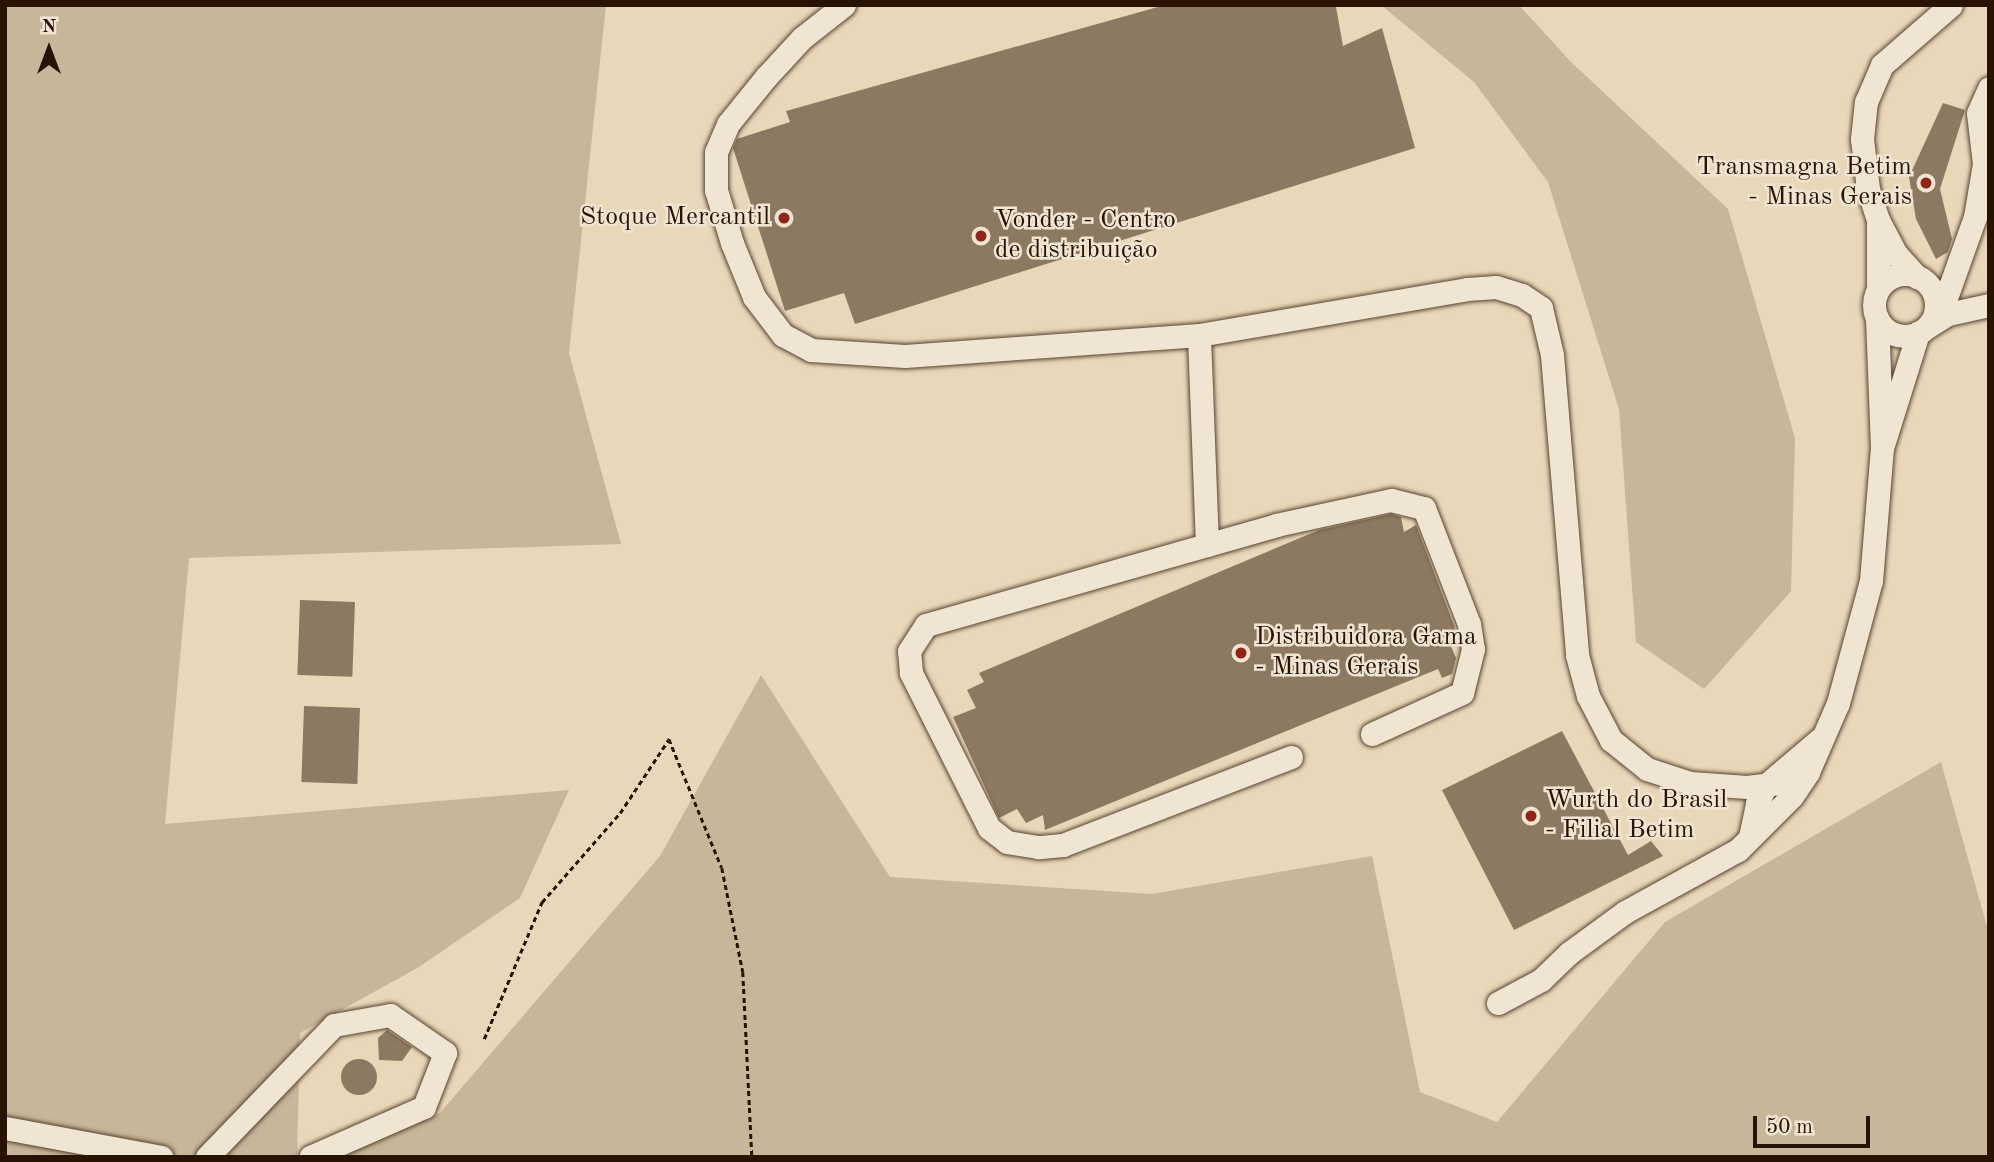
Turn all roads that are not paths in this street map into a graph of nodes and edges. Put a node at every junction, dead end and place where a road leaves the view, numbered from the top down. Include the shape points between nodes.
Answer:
1 (844, 5) edge
2 (1951, 5) edge
3 (1989, 88) edge
4 (1878, 220) junction
5 (1931, 286) junction
6 (1878, 289) junction
7 (1989, 303) edge
8 (1877, 318) junction
9 (1922, 330) junction
10 (1199, 335) junction
11 (1882, 448) junction
12 (1207, 545) junction
13 (1372, 734) dead end
14 (1291, 757) dead end
15 (1793, 774) junction
16 (1690, 783) junction
17 (1766, 785) junction
18 (1750, 837) junction
19 (1498, 1003) dead end
20 (5, 1128) edge
21 (161, 1157) edge
22 (207, 1157) edge
23 (310, 1157) edge

1 - 10 lane via 802,38 766,77 727,124 716,152 716,190 732,243 754,297 783,335 811,350 905,356
2 - 4 lane via 1882,65 1866,102 1862,139 1868,189
3 - 5 lane via 1978,113 1984,164 1975,217
4 - 5 lane via 1897,255
4 - 6 lane
5 - 6 lane via 1899,275
5 - 7 lane
5 - 9 lane via 1936,302
6 - 8 lane
7 - 9 lane via 1948,314
8 - 9 lane via 1890,332
8 - 11 lane
9 - 11 lane
10 - 12 lane
10 - 16 lane via 1466,289 1496,288 1522,295 1541,308 1552,355 1577,655 1588,696 1612,740 1647,769
11 - 15 lane via 1871,581 1826,733
12 - 13 lane via 1366,504 1391,500 1424,508 1469,624 1470,673 1462,693
12 - 14 lane via 926,625 909,651 911,673 989,828 1007,842 1038,848 1063,845
15 - 16 lane
15 - 17 lane
15 - 18 lane
16 - 17 lane
17 - 18 lane
18 - 19 lane via 1716,864 1625,912 1541,980
20 - 21 lane
22 - 23 lane via 334,1025 390,1015 445,1053 424,1107

